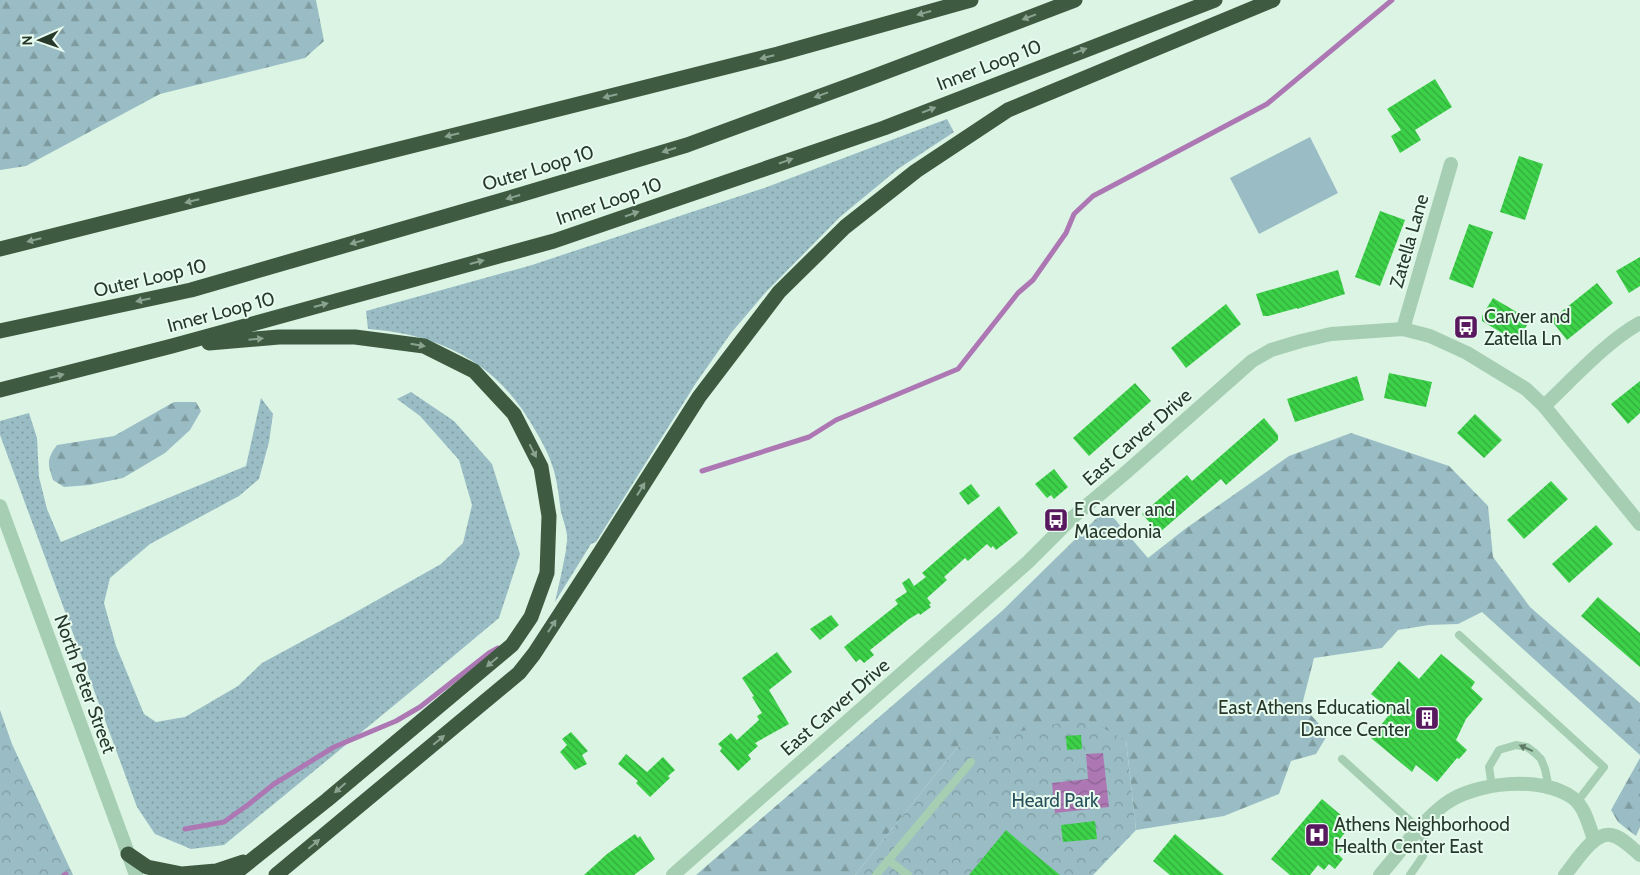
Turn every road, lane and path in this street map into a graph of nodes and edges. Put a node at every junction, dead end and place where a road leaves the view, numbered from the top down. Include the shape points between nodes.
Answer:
1 (971, 0) edge
2 (1074, 0) edge
3 (1214, 0) edge
4 (1273, 0) edge
5 (1451, 164) dead end
6 (0, 248) edge
7 (1640, 323) edge
8 (1403, 328) junction
9 (0, 331) edge
10 (172, 346) junction
11 (5, 389) edge
12 (1544, 406) junction
13 (0, 506) edge
14 (1640, 524) edge
15 (1459, 635) dead end
16 (1342, 759) dead end
17 (971, 762) dead end
18 (1492, 786) junction
19 (1549, 788) junction
20 (1577, 802) junction
21 (1419, 829) junction
22 (1594, 839) junction
23 (128, 854) junction
24 (1640, 855) edge
25 (253, 858) junction
26 (888, 860) junction
27 (136, 875) edge
28 (233, 875) edge
29 (276, 875) edge
30 (673, 875) edge
31 (876, 875) edge
32 (908, 875) edge
33 (1380, 875) edge
34 (1410, 875) edge
35 (1565, 875) edge

1 -> 6 highway via 778,54
2 -> 9 highway, Outer Loop 10 via 686,145 191,290
10 -> 3 highway, Inner Loop 10 via 554,241 884,128
29 -> 4 highway via 519,673 586,575 699,397 779,292 845,227 916,171 1008,110
5 - 8 street, Zatella Lane
7 - 12 street via 1598,355
8 - 12 street, East Carver Drive via 1467,353 1526,389
8 - 30 street, East Carver Drive via 1331,334 1271,350 1252,361
11 -> 10 highway, Inner Loop 10
10 -> 25 highway via 279,337 345,337 424,346 474,371 514,414 541,467 550,516 548,573 531,617 512,645
12 - 14 street, East Carver Drive
13 - 23 street, North Peter Street
15 - 20 lane via 1604,767
16 - 21 lane
17 - 26 lane
18 - 19 street via 1524,784
19 -> 18 lane via 1541,759 1527,747 1516,744 1499,750 1488,768
18 - 21 street via 1465,792 1446,804
19 - 20 street
20 - 22 street
21 - 33 street
21 - 34 lane via 1425,842 1423,856
22 - 24 street via 1610,834
22 - 35 street
23 - 25 highway via 147,867 182,874 216,871
23 - 27 street, North Peter Street
25 - 28 highway
26 - 31 lane
26 - 32 lane

